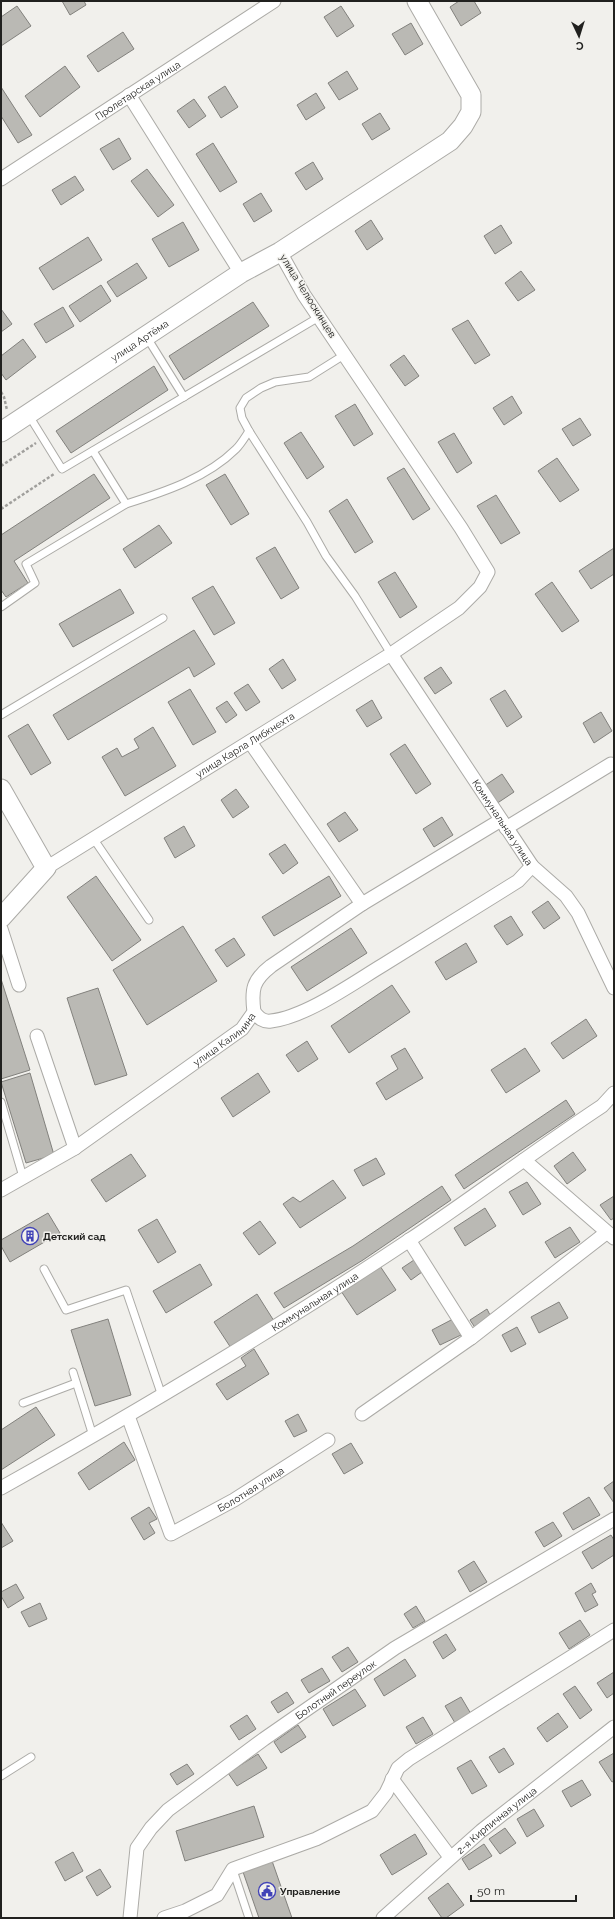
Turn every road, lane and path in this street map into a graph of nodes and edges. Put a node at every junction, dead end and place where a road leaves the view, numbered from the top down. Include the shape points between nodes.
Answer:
1 (274, 1) edge
2 (417, 1) edge
3 (129, 95) junction
4 (1, 179) edge
5 (280, 252) junction
6 (242, 273) junction
7 (319, 317) junction
8 (146, 336) junction
9 (344, 355) junction
10 (184, 397) junction
11 (28, 413) junction
12 (249, 431) junction
13 (1, 432) edge
14 (43, 438) junction
15 (93, 451) junction
16 (1, 466) edge
17 (62, 469) junction
18 (126, 504) junction
19 (1, 509) edge
20 (488, 572) joint
21 (1, 607) edge
22 (163, 618) dead end
23 (391, 654) junction
24 (1, 715) edge
25 (250, 742) junction
26 (611, 764) dead end
27 (1, 789) edge
28 (504, 824) junction
29 (94, 838) junction
30 (532, 866) junction
31 (46, 868) junction
32 (362, 904) junction
33 (1, 918) edge
34 (149, 920) dead end
35 (1, 929) edge
36 (4, 950) edge
37 (19, 985) dead end
38 (614, 988) edge
39 (254, 1012) junction
40 (37, 1036) dead end
41 (614, 1093) edge
42 (1, 1102) edge
43 (75, 1148) junction
44 (524, 1160) junction
45 (23, 1177) junction
46 (1, 1190) edge
47 (610, 1235) edge
48 (409, 1240) junction
49 (44, 1270) dead end
50 (471, 1338) junction
51 (73, 1372) dead end
52 (76, 1383) junction
53 (162, 1396) junction
54 (23, 1403) dead end
55 (362, 1414) dead end
56 (128, 1416) junction
57 (94, 1436) junction
58 (328, 1440) dead end
59 (1, 1488) edge
60 (614, 1519) edge
61 (614, 1630) edge
62 (614, 1727) edge
63 (31, 1757) dead end
64 (1, 1776) edge
65 (392, 1779) junction
66 (450, 1857) junction
67 (233, 1869) junction
68 (186, 1914) edge
69 (130, 1918) edge
70 (164, 1918) edge
71 (249, 1918) edge
72 (383, 1918) edge

1 - 3 street, Пролетарская улица
2 - 5 street, улица Челюскинцев via 471,95 471,112 450,141
3 - 4 street, Пролетарская улица
3 - 6 street
5 - 6 street, улица Артёма
5 - 7 street, улица Челюскинцев
6 - 8 street, улица Артёма
7 - 9 street, улица Челюскинцев
7 - 10 lane
8 - 10 lane
8 - 11 street, улица Артёма
9 - 12 lane via 309,377 275,382 246,398 240,408
9 - 20 street, улица Челюскинцев
10 - 15 lane
11 - 13 street, улица Артёма
11 - 14 lane
12 - 18 lane via 238,448 223,461 193,479 159,494
12 - 23 lane via 326,556 355,596
14 - 16 path
14 - 17 lane
15 - 17 lane
15 - 18 lane
17 - 19 path
18 - 21 lane via 26,564 35,583
20 - 23 street, улица Карла Либкнехта via 480,587 459,608
22 - 24 lane
23 - 25 street, улица Карла Либкнехта
23 - 28 street, Коммунальная улица
25 - 29 street, улица Карла Либкнехта
25 - 32 street
26 - 28 street, улица Калинина
27 - 31 street
28 - 30 street, Коммунальная улица
28 - 32 street, улица Калинина
29 - 31 street, улица Карла Либкнехта
29 - 34 lane
30 - 38 street, Коммунальная улица via 566,896 578,913
30 - 39 street via 518,881 343,989 306,1009 272,1021 264,1021
31 - 33 street, улица Карла Либкнехта
32 - 39 street, улица Калинина via 262,974 255,982 252,996
35 - 36 street
36 - 37 street
39 - 43 street, улица Калинина via 242,1029
40 - 43 street
41 - 44 street, Коммунальная улица via 602,1106
42 - 45 lane
43 - 45 street, улица Калинина
44 - 47 street
44 - 48 street, Коммунальная улица
45 - 46 street, улица Калинина
47 - 50 street
48 - 50 street
48 - 53 street, Коммунальная улица
49 - 53 lane via 66,1310 126,1290
50 - 55 street
51 - 52 lane
52 - 54 lane
52 - 57 lane
53 - 56 street, Коммунальная улица
56 - 57 street, Коммунальная улица
56 - 58 street, Болотная улица via 171,1534 234,1500
57 - 59 street, Коммунальная улица
60 - 69 street, Болотный переулок via 395,1648 264,1739 168,1810 137,1848
61 - 65 street via 409,1759 398,1768
62 - 66 street, 2-я Кирпичная улица
63 - 64 lane
65 - 66 street
65 - 67 street via 386,1793 372,1811 316,1840
66 - 72 street, 2-я Кирпичная улица
67 - 68 street via 217,1895
67 - 71 lane
68 - 70 street

